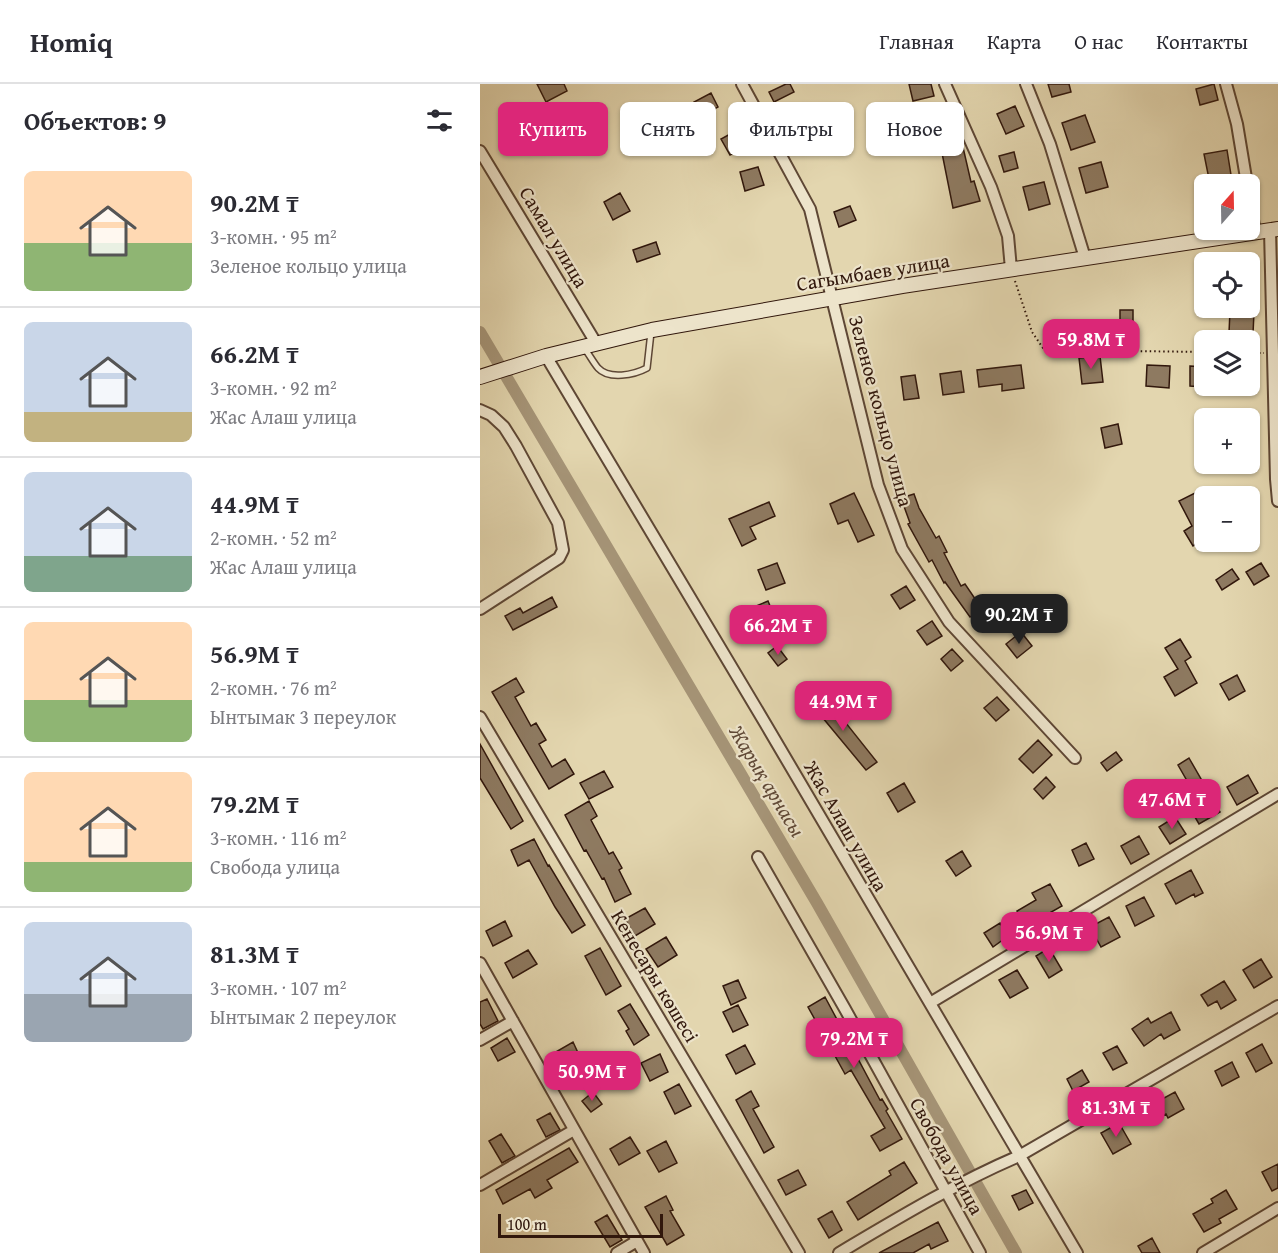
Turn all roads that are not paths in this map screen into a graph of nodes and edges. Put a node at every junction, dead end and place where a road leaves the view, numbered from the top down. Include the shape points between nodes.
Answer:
1 (742, 84) edge
2 (945, 84) edge
3 (1026, 84) edge
4 (1226, 84) edge
5 (480, 151) edge
6 (1245, 174) edge
7 (1274, 230) edge
8 (1202, 240) edge
9 (1084, 258) junction
10 (1011, 269) junction
11 (832, 297) junction
12 (652, 330) junction
13 (590, 345) junction
14 (546, 356) junction
15 (485, 375) edge
16 (480, 410) edge
17 (1278, 501) edge
18 (480, 609) edge
19 (480, 717) edge
20 (1075, 758) dead end
21 (1278, 794) edge
22 (758, 857) dead end
23 (480, 963) edge
24 (930, 1004) junction
25 (1278, 1006) edge
26 (513, 1021) junction
27 (480, 1040) edge
28 (574, 1130) junction
29 (1020, 1156) junction
30 (480, 1185) edge
31 (945, 1190) junction
32 (1278, 1208) edge
33 (637, 1241) junction
34 (617, 1253) edge
35 (644, 1253) edge
36 (799, 1253) edge
37 (839, 1253) edge
38 (980, 1253) edge
39 (1077, 1253) edge
40 (1203, 1253) edge

1 - 11 street, Зеленое кольцо улица via 810,209
2 - 10 street via 991,187 1008,236
3 - 9 street via 1050,144
4 - 6 street
5 - 13 street, Самал улица
7 - 17 street
8 - 9 street, Сагымбаев улица
9 - 10 street, Сагымбаев улица
10 - 11 street, Сагымбаев улица
11 - 12 street, Сагымбаев улица
11 - 20 street, Зеленое кольцо улица via 878,485 902,549 949,622
12 - 13 street, Сагымбаев улица
12 - 13 lane via 647,368 639,372 618,376 599,370
13 - 14 street, Сагымбаев улица
14 - 15 street, Сагымбаев улица
14 - 24 street, Жас Алаш улица
16 - 18 street via 504,427 558,523 563,550 559,558
19 - 36 street, Кенесары көшесі
21 - 24 street
22 - 31 street, Свобода улица
23 - 26 street
24 - 29 street, Жас Алаш улица
25 - 29 street
26 - 27 street
26 - 28 street
28 - 30 street
28 - 33 street
29 - 31 street
29 - 39 street, Жас Алаш улица
31 - 37 street
31 - 38 street, Свобода улица
32 - 40 street
33 - 34 street
33 - 35 street

